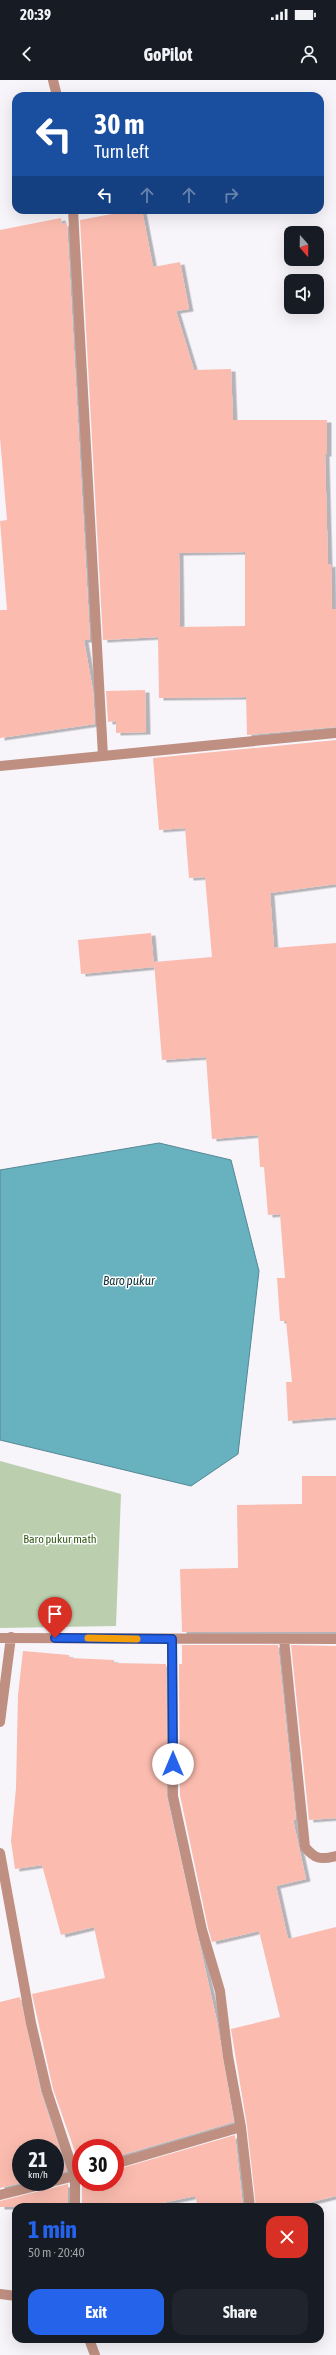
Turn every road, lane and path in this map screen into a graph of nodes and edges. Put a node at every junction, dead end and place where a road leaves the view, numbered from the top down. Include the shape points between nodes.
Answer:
1 (53, 80) edge
2 (56, 92) edge
3 (73, 214) edge
4 (336, 733) edge
5 (103, 756) junction
6 (0, 766) edge
7 (11, 1637) junction
8 (0, 1638) edge
9 (172, 1639) junction
10 (284, 1639) junction
11 (336, 1639) edge
12 (0, 1722) edge
13 (0, 1852) edge
14 (336, 1856) edge
15 (241, 2127) junction
16 (72, 2159) edge
17 (124, 2161) edge
18 (16, 2191) edge
19 (76, 2191) edge
20 (0, 2195) edge
21 (75, 2203) edge
22 (250, 2203) edge
23 (0, 2294) edge
24 (12, 2296) edge
25 (91, 2343) edge
26 (95, 2355) edge

1 - 2 street
3 - 5 street
4 - 5 street
5 - 6 street
7 - 8 street
7 - 9 street
7 - 12 street
9 - 10 street
9 - 15 street via 173,1796 202,1930 220,1991 228,2056
10 - 11 street
10 - 14 street via 305,1847 313,1857 326,1859
13 - 16 street via 47,2092
15 - 17 street
15 - 22 street
18 - 20 street
19 - 21 street
23 - 24 street
25 - 26 street

